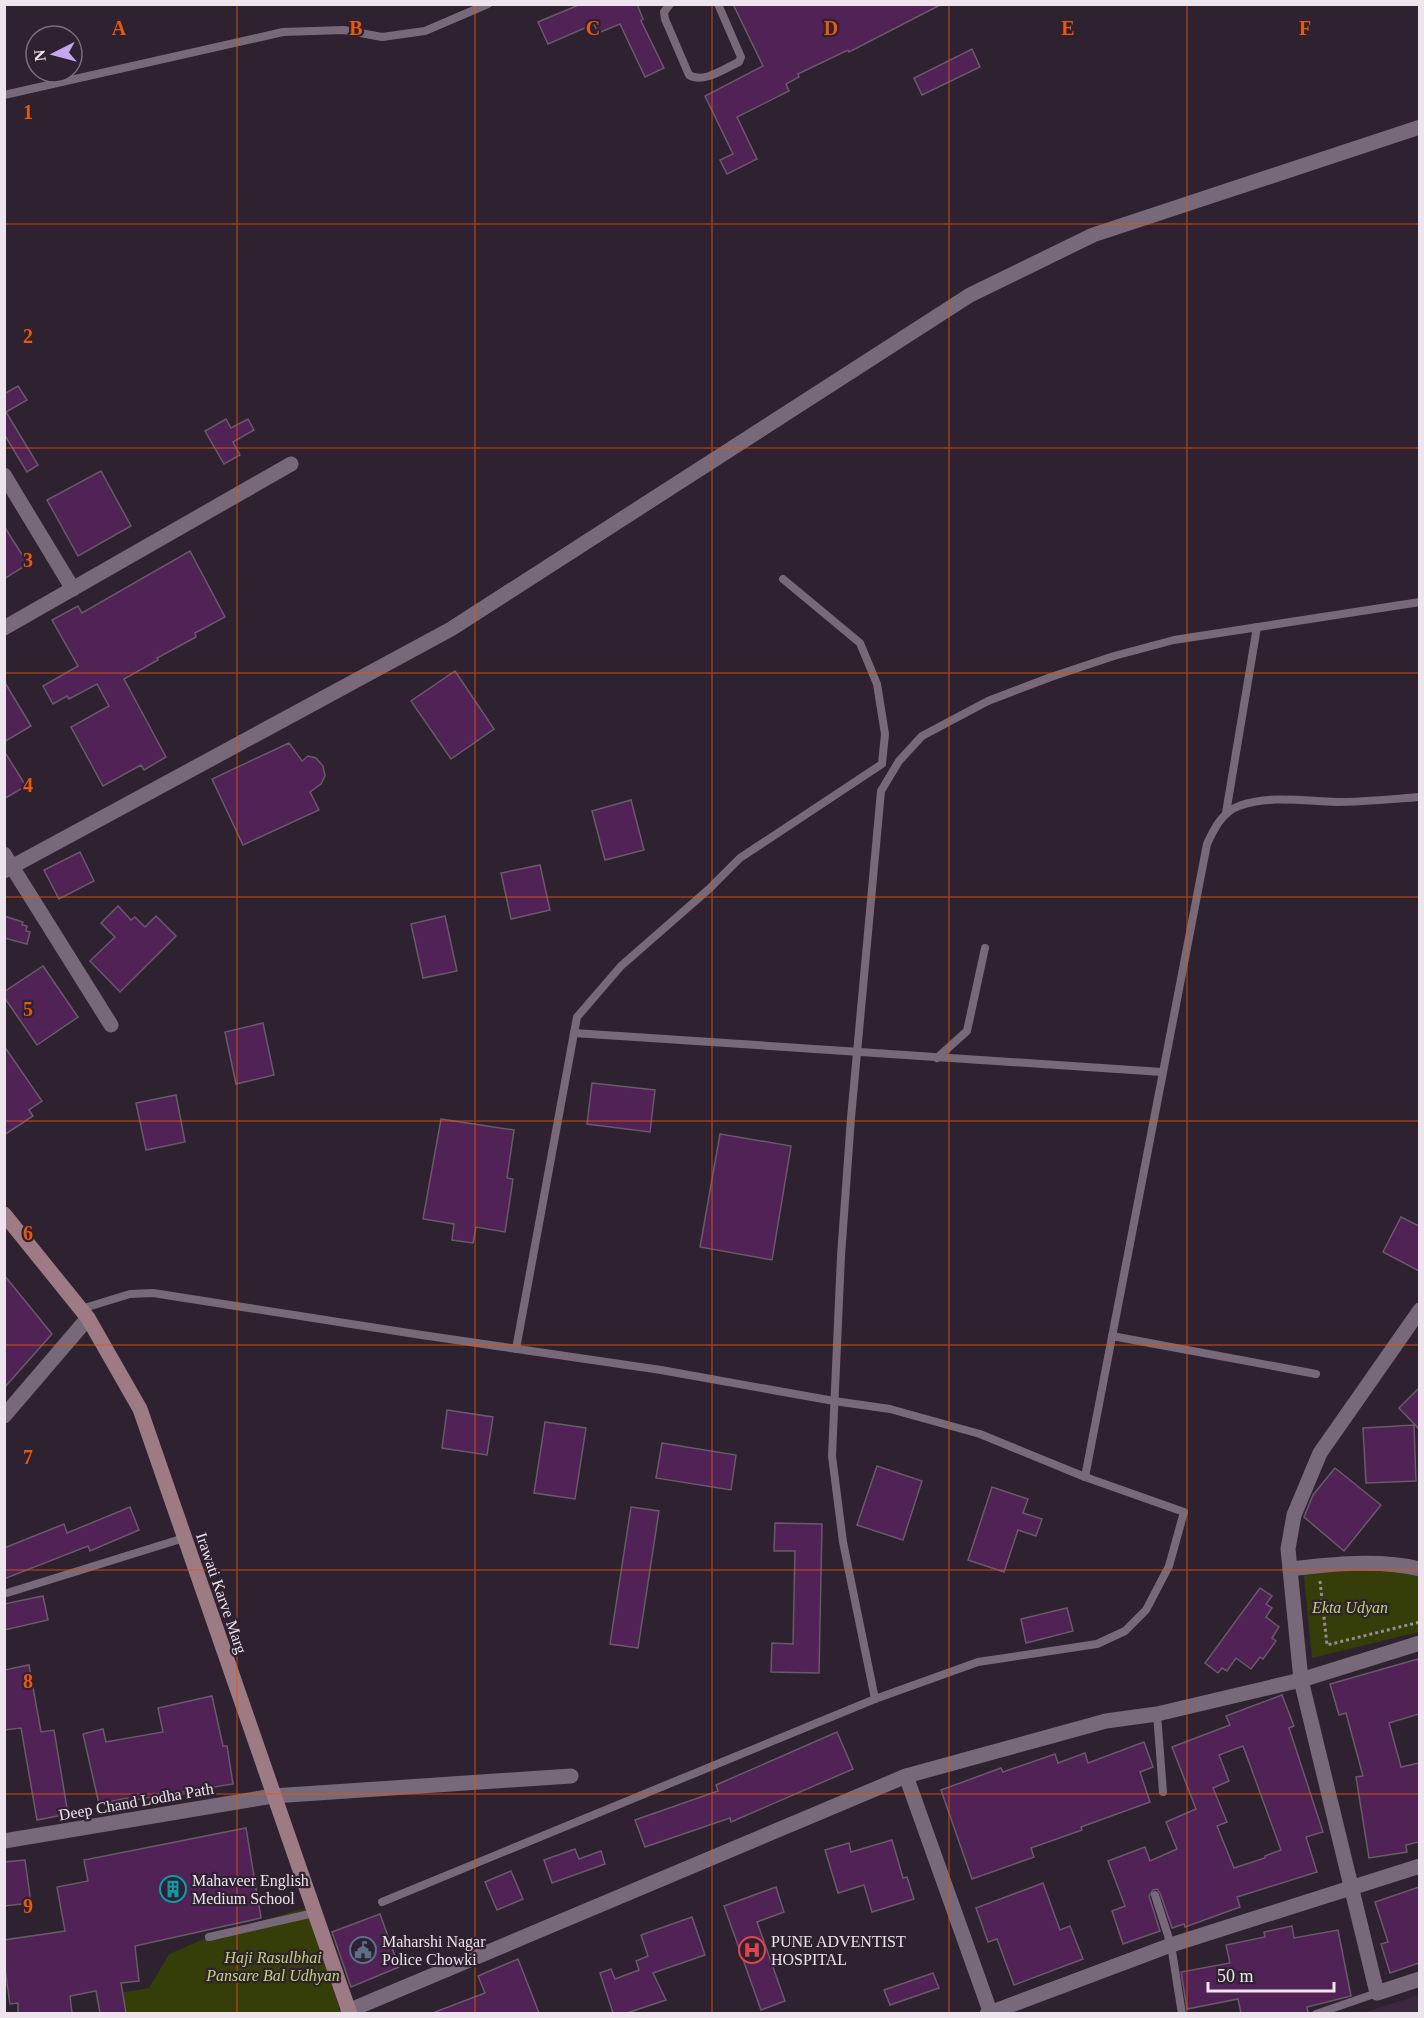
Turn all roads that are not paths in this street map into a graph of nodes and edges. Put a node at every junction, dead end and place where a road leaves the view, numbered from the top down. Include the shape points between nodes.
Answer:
1 (488, 4) edge
2 (670, 4) edge
3 (718, 4) edge
4 (4, 95) edge
5 (1419, 127) edge
6 (291, 464) dead end
7 (4, 474) edge
8 (783, 579) dead end
9 (73, 589) junction
10 (1419, 602) edge
11 (1257, 627) junction
12 (4, 628) edge
13 (1419, 797) edge
14 (1226, 813) junction
15 (7, 864) edge
16 (985, 948) dead end
17 (111, 1025) dead end
18 (574, 1033) junction
19 (856, 1053) junction
20 (937, 1058) junction
21 (1162, 1072) junction
22 (4, 1214) edge
23 (1419, 1310) edge
24 (85, 1314) junction
25 (1112, 1336) junction
26 (516, 1349) junction
27 (1316, 1374) dead end
28 (834, 1401) junction
29 (4, 1416) edge
30 (1085, 1477) junction
31 (184, 1538) junction
32 (1290, 1569) junction
33 (1419, 1569) edge
34 (7, 1593) dead end
35 (1419, 1643) edge
36 (1301, 1680) junction
37 (876, 1698) junction
38 (1157, 1714) junction
39 (571, 1776) dead end
40 (906, 1776) junction
41 (1163, 1792) dead end
42 (273, 1796) junction
43 (4, 1841) edge
44 (1419, 1866) edge
45 (1352, 1888) junction
46 (1155, 1895) dead end
47 (382, 1902) dead end
48 (314, 1912) junction
49 (209, 1937) dead end
50 (1171, 1945) junction
51 (1419, 1978) edge
52 (1377, 1993) junction
53 (349, 2012) edge
54 (990, 2013) edge
55 (1182, 2013) edge
56 (1316, 2013) edge

1 - 4 lane via 425,31 382,37 344,30 283,32
2 - 3 lane via 664,19 689,75 696,79 739,62 741,57
5 - 15 street via 1093,235 970,295 451,629
6 - 9 street
7 - 9 street
8 - 18 lane via 860,643 877,684 885,734 882,764 740,858 621,966 577,1017
9 - 12 street
10 - 11 lane
11 - 14 lane
11 - 19 lane via 1174,640 1072,670 988,701 914,744 881,791
13 - 14 lane via 1339,802 1262,800
14 - 21 lane via 1207,844
15 - 17 street
16 - 20 lane via 967,1031
18 - 19 lane
18 - 26 lane
19 - 20 lane
19 - 28 lane via 840,1256
20 - 21 lane
21 - 25 lane
22 - 24 main road, Irawati Karve Marg
23 - 32 street via 1320,1453 1294,1515 1288,1549
24 - 26 lane via 130,1294 153,1293
24 - 29 street
24 - 31 main road, Irawati Karve Marg via 140,1409
25 - 27 lane
25 - 30 lane
26 - 28 lane
28 - 30 lane via 890,1409 980,1434
28 - 37 lane via 832,1456 836,1495
30 - 37 lane via 1184,1512 1169,1566 1146,1610 1125,1631 1097,1644 978,1662
31 - 34 lane
31 - 42 main road, Irawati Karve Marg
32 - 33 street via 1361,1564
32 - 36 street
35 - 36 street
36 - 38 street
36 - 45 street
37 - 47 lane
38 - 40 street via 1106,1721
38 - 41 lane
39 - 42 street, Deep Chand Lodha Path
40 - 53 street
40 - 54 street
42 - 43 street, Deep Chand Lodha Path
42 - 48 main road, Irawati Karve Marg
44 - 45 street
45 - 50 street
45 - 52 street
46 - 50 lane
48 - 49 lane
48 - 53 main road, Irawati Karve Marg
50 - 54 street
50 - 55 lane
51 - 52 street
52 - 56 lane

